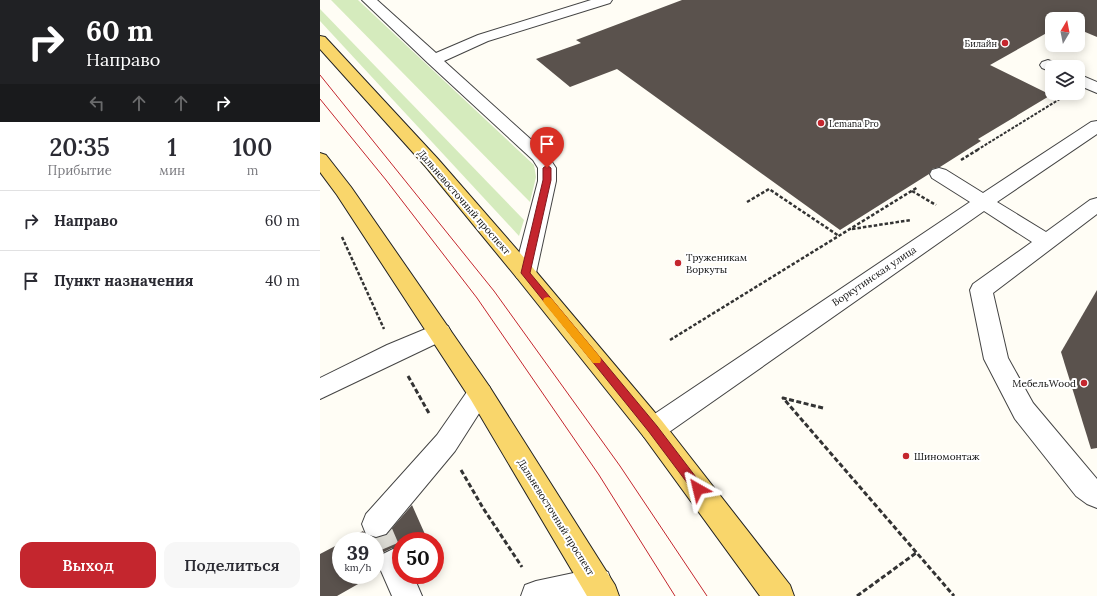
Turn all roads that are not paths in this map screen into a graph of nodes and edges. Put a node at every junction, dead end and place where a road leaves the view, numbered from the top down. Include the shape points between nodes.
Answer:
1 (369, 0) edge
2 (605, 0) edge
3 (320, 40) edge
4 (433, 60) junction
5 (1085, 82) edge
6 (1097, 88) edge
7 (1097, 126) edge
8 (320, 159) edge
9 (939, 174) dead end
10 (983, 202) junction
11 (1097, 204) edge
12 (1046, 241) junction
13 (525, 273) junction
14 (440, 332) junction
15 (320, 390) edge
16 (480, 393) junction
17 (653, 429) junction
18 (1097, 495) edge
19 (376, 524) dead end
20 (402, 584) tunnel mouth
21 (601, 590) edge
22 (407, 596) edge
23 (538, 596) edge
24 (779, 596) edge

1 - 4 street
2 - 4 street via 483,38
3 - 13 main road, Дальневосточный проспект via 432,163
4 - 13 street via 540,157 547,168 547,180
5 - 6 street
7 - 10 street, Воркутинская улица
8 - 14 main road, Дальневосточный проспект
9 - 10 street
10 - 12 street
10 - 17 street, Воркутинская улица
11 - 12 street
12 - 18 street via 981,290 996,360 1024,411 1086,487
13 - 17 main road, Дальневосточный проспект
14 - 15 street
14 - 16 main road, Дальневосточный проспект
16 - 19 street via 446,443
16 - 21 main road, Дальневосточный проспект
17 - 24 main road, Дальневосточный проспект
20 - 22 street
21 - 23 street

